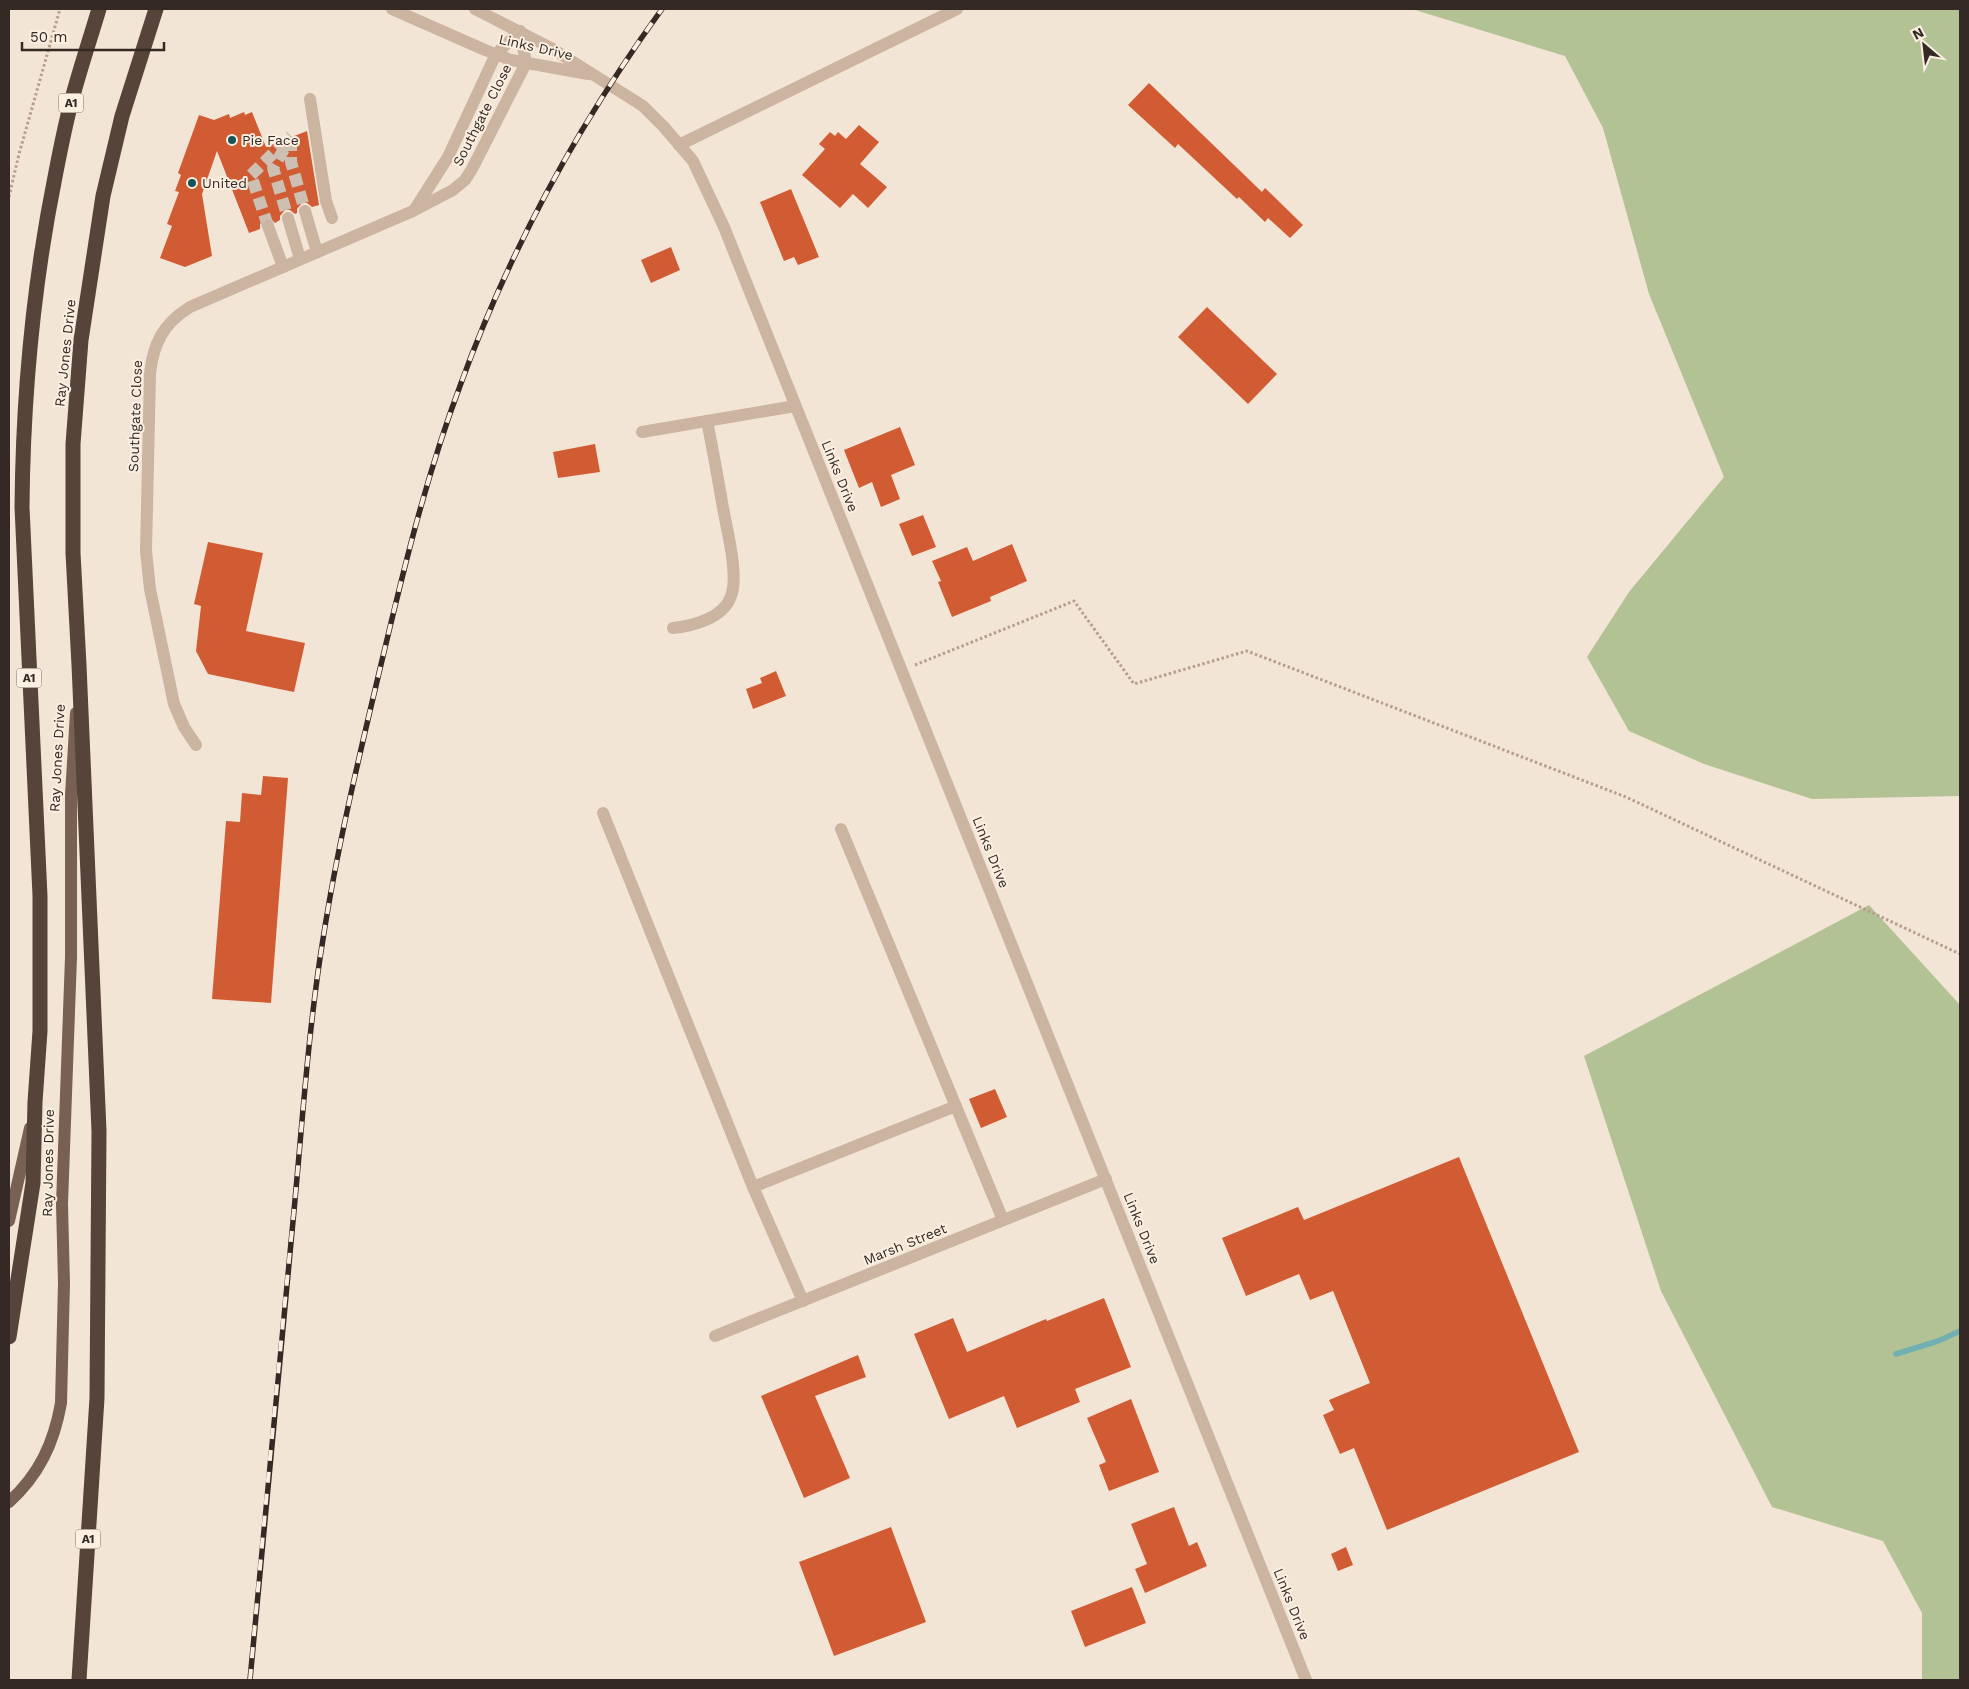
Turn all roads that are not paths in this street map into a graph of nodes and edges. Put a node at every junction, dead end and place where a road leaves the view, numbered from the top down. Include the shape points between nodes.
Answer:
1 (99, 9) edge
2 (156, 9) edge
3 (392, 9) edge
4 (475, 9) edge
5 (957, 9) edge
6 (520, 32) junction
7 (496, 54) junction
8 (526, 63) junction
9 (593, 75) junction
10 (310, 99) dead end
11 (679, 145) junction
12 (305, 211) tunnel mouth
13 (413, 211) junction
14 (288, 218) tunnel mouth
15 (332, 218) dead end
16 (268, 226) tunnel mouth
17 (317, 252) junction
18 (300, 259) junction
19 (283, 266) junction
20 (795, 406) junction
21 (707, 421) junction
22 (642, 432) dead end
23 (673, 628) dead end
24 (79, 665) junction
25 (196, 745) dead end
26 (602, 813) dead end
27 (841, 829) dead end
28 (36, 1102) junction
29 (956, 1106) junction
30 (1106, 1179) junction
31 (753, 1188) junction
32 (1003, 1220) junction
33 (9, 1221) edge
34 (803, 1301) junction
35 (715, 1336) dead end
36 (9, 1338) edge
37 (9, 1502) edge
38 (79, 1680) edge
39 (1306, 1680) edge

1 - 28 highway, Ray Jones Drive / A1 via 72,100 51,198 34,300 22,447 24,560 40,896 40,1031
2 - 24 highway, Ray Jones Drive / A1 via 133,80 105,187 81,340 72,503
3 - 7 street, Links Drive
4 - 6 street, Links Drive
5 - 11 street
6 - 7 street
6 - 8 street
6 - 9 street, Links Drive
7 - 8 street, Links Drive
7 - 13 street, Southgate Close via 448,157
8 - 9 street, Links Drive
8 - 13 street, Southgate Close via 469,174 449,192
9 - 11 street, Links Drive via 642,106
10 - 15 street via 326,201
11 - 20 street, Links Drive via 693,161 708,190
12 - 17 street
13 - 17 street, Southgate Close
14 - 18 street
16 - 19 street
17 - 18 street, Southgate Close
18 - 19 street, Southgate Close
19 - 25 street, Southgate Close via 179,314 162,333 152,357 146,551 149,580 174,704
20 - 21 street
20 - 30 street, Links Drive
21 - 22 street
21 - 23 street via 734,567 732,596 712,617
24 - 37 main road, Ray Jones Drive via 71,795 71,957 62,1204 61,1403 46,1455 30,1480
24 - 38 highway, A1 via 99,1131 97,1398
26 - 31 street
27 - 29 street
28 - 33 main road, Ray Jones Drive
28 - 36 highway, Ray Jones Drive / A1 via 33,1183
29 - 31 street
29 - 32 street
30 - 32 street, Marsh Street
30 - 39 street, Links Drive
31 - 34 street
32 - 34 street, Marsh Street
34 - 35 street, Marsh Street

